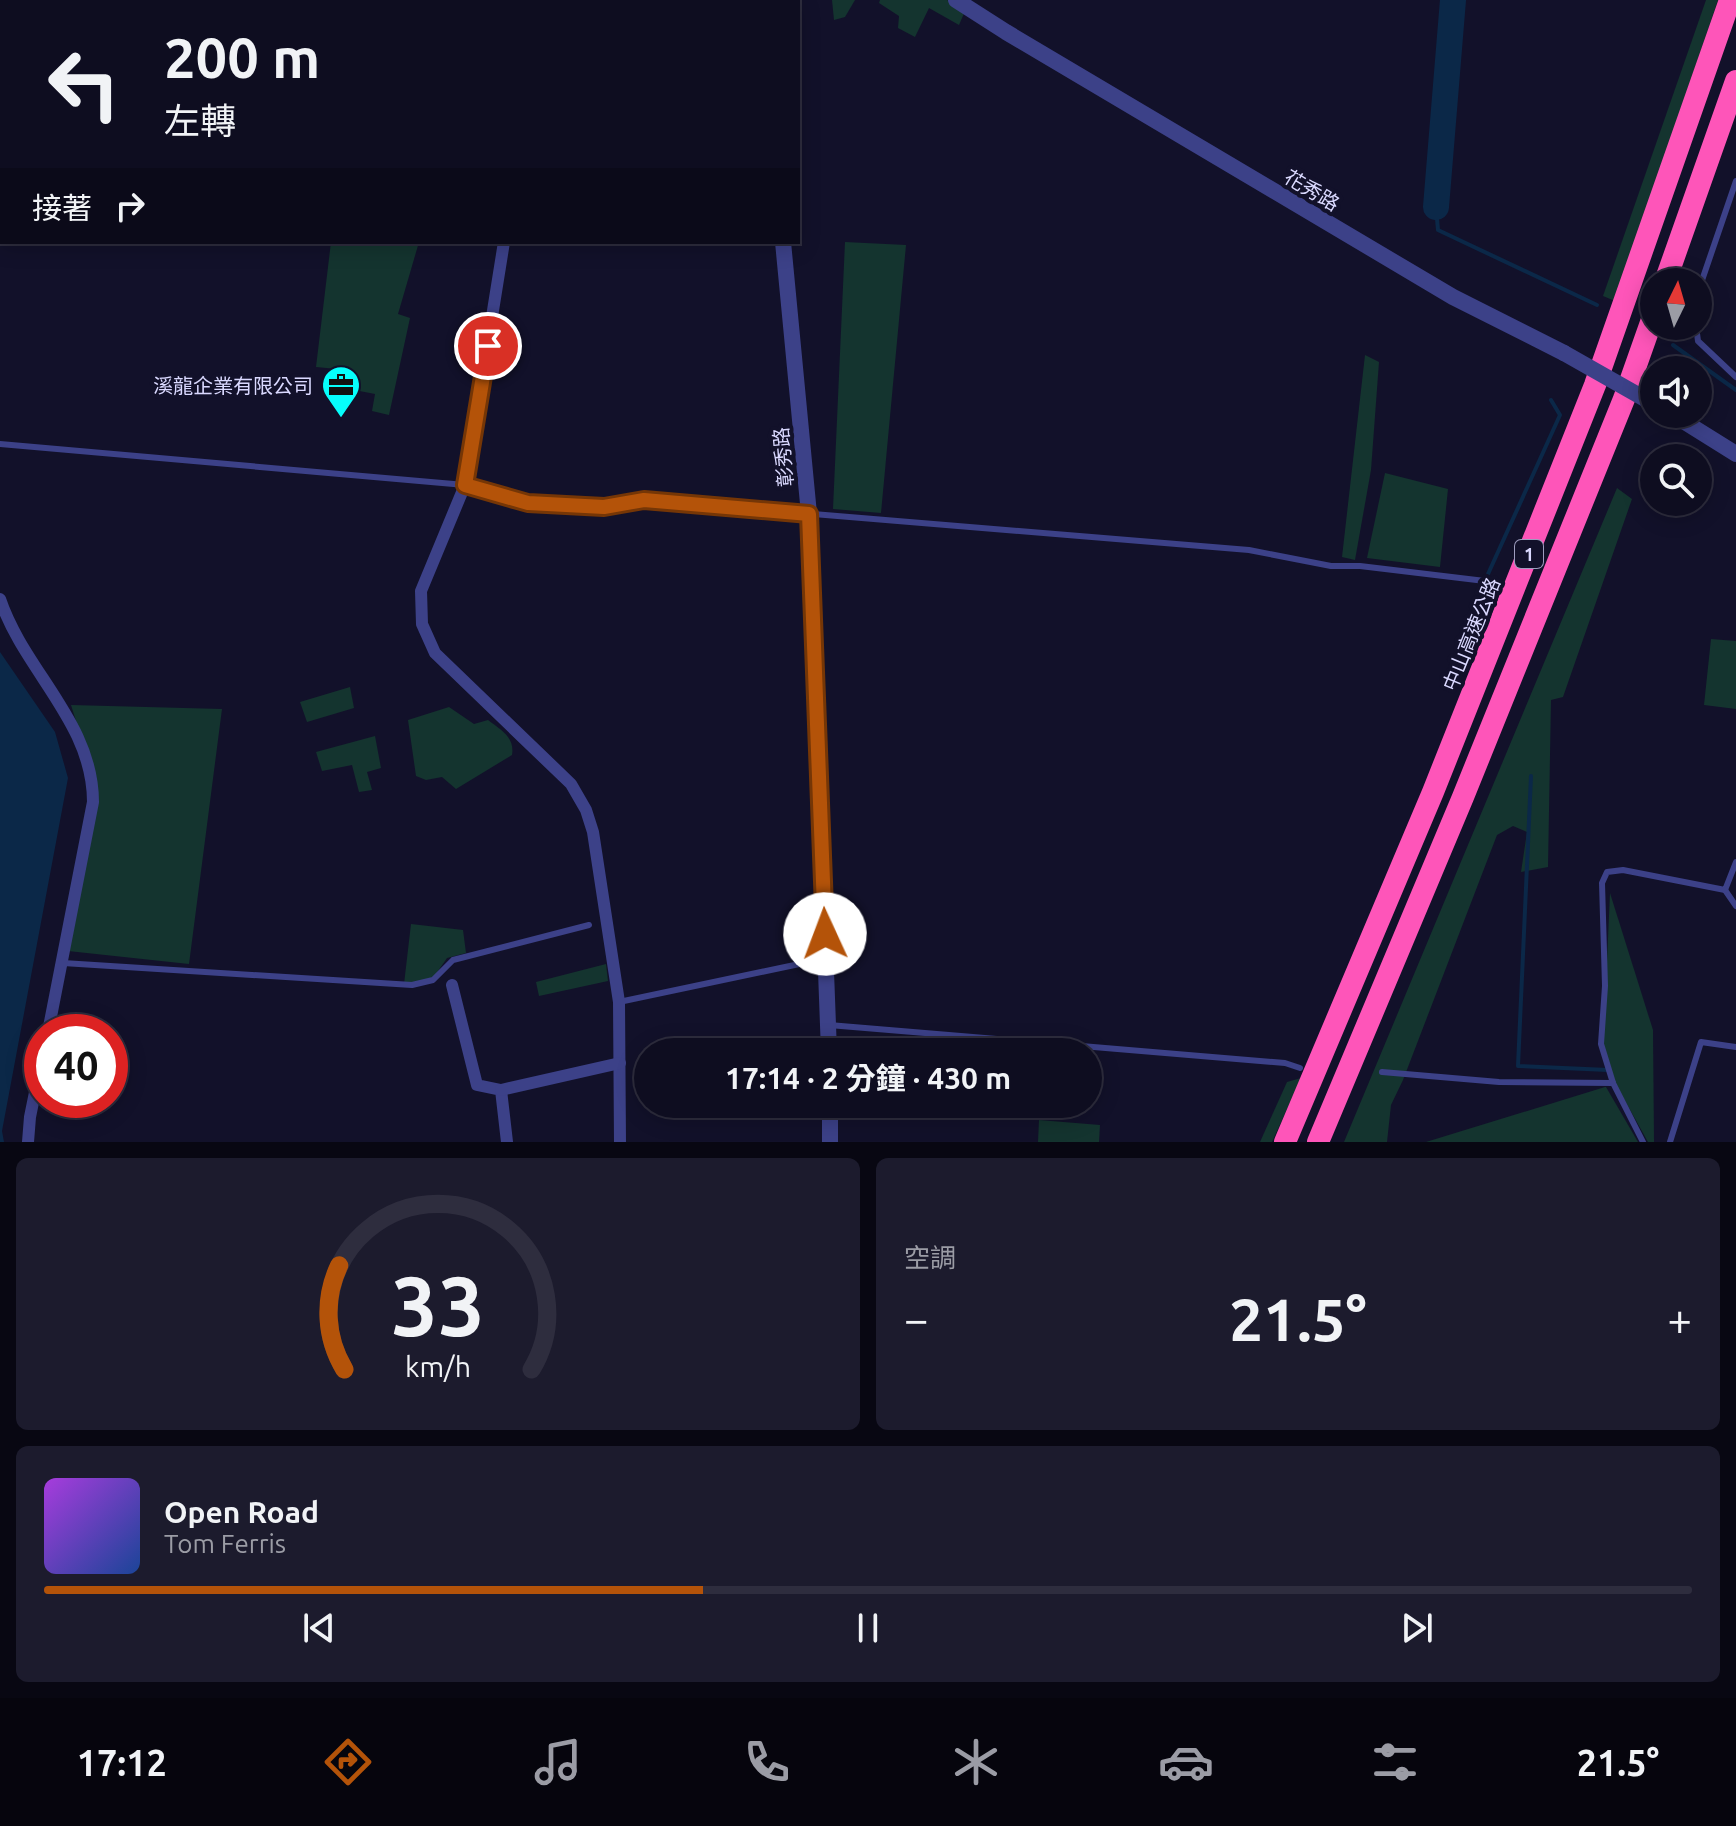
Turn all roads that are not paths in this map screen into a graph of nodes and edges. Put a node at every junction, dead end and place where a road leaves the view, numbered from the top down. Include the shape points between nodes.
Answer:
1 (956, 0) edge
2 (1730, 0) edge
3 (1736, 81) edge
4 (1736, 181) edge
5 (504, 244) edge
6 (783, 244) edge
7 (1670, 268) edge
8 (1706, 268) edge
9 (1645, 340) edge
10 (1698, 340) edge
11 (1736, 377) edge
12 (1640, 396) edge
13 (1695, 428) edge
14 (0, 444) edge
15 (1736, 454) edge
16 (465, 485) junction
17 (809, 514) junction
18 (1485, 581) dead end
19 (0, 599) edge
20 (1736, 862) edge
21 (1725, 890) junction
22 (1736, 906) edge
23 (589, 925) dead end
24 (826, 959) junction
25 (63, 963) junction
26 (452, 985) dead end
27 (619, 1002) junction
28 (52, 1014) edge
29 (829, 1025) junction
30 (829, 1038) edge
31 (1736, 1047) edge
32 (620, 1063) junction
33 (1300, 1068) dead end
34 (1382, 1072) dead end
35 (1613, 1083) junction
36 (501, 1090) junction
37 (30, 1118) edge
38 (830, 1118) edge
39 (28, 1142) edge
40 (507, 1142) edge
41 (620, 1142) edge
42 (830, 1142) edge
43 (1285, 1142) edge
44 (1318, 1142) edge
45 (1643, 1142) edge
46 (1670, 1142) edge

1 - 12 street, 花秀路, bridge via 1453,297
2 - 43 highway, 中山高速公路 / 1 via 1595,385 1439,777
3 - 7 highway
4 - 8 lane
5 - 16 street
6 - 17 street, 彰秀路
9 - 44 highway, 1 via 1463,797
10 - 11 lane
13 - 15 street
14 - 16 lane
16 - 17 lane via 528,503 604,507 644,500
16 - 27 street via 423,581 422,624 442,661 579,797 593,832
17 - 18 lane via 1249,550 1331,566
17 - 24 street, 彰秀路
19 - 25 street via 12,628 80,738 92,776 93,802
20 - 21 lane
21 - 22 lane
21 - 35 lane via 1623,870 1607,872 1601,897 1601,1044
23 - 25 lane via 453,960 433,980 412,985
24 - 27 lane
24 - 29 street, 彰秀路
25 - 28 street
26 - 36 street via 477,1085
27 - 32 street
29 - 30 street, 彰秀路
29 - 33 lane
31 - 46 lane via 1701,1042
32 - 36 street
32 - 41 street
34 - 35 lane via 1499,1082
35 - 45 lane
36 - 40 street
37 - 39 street
38 - 42 street

